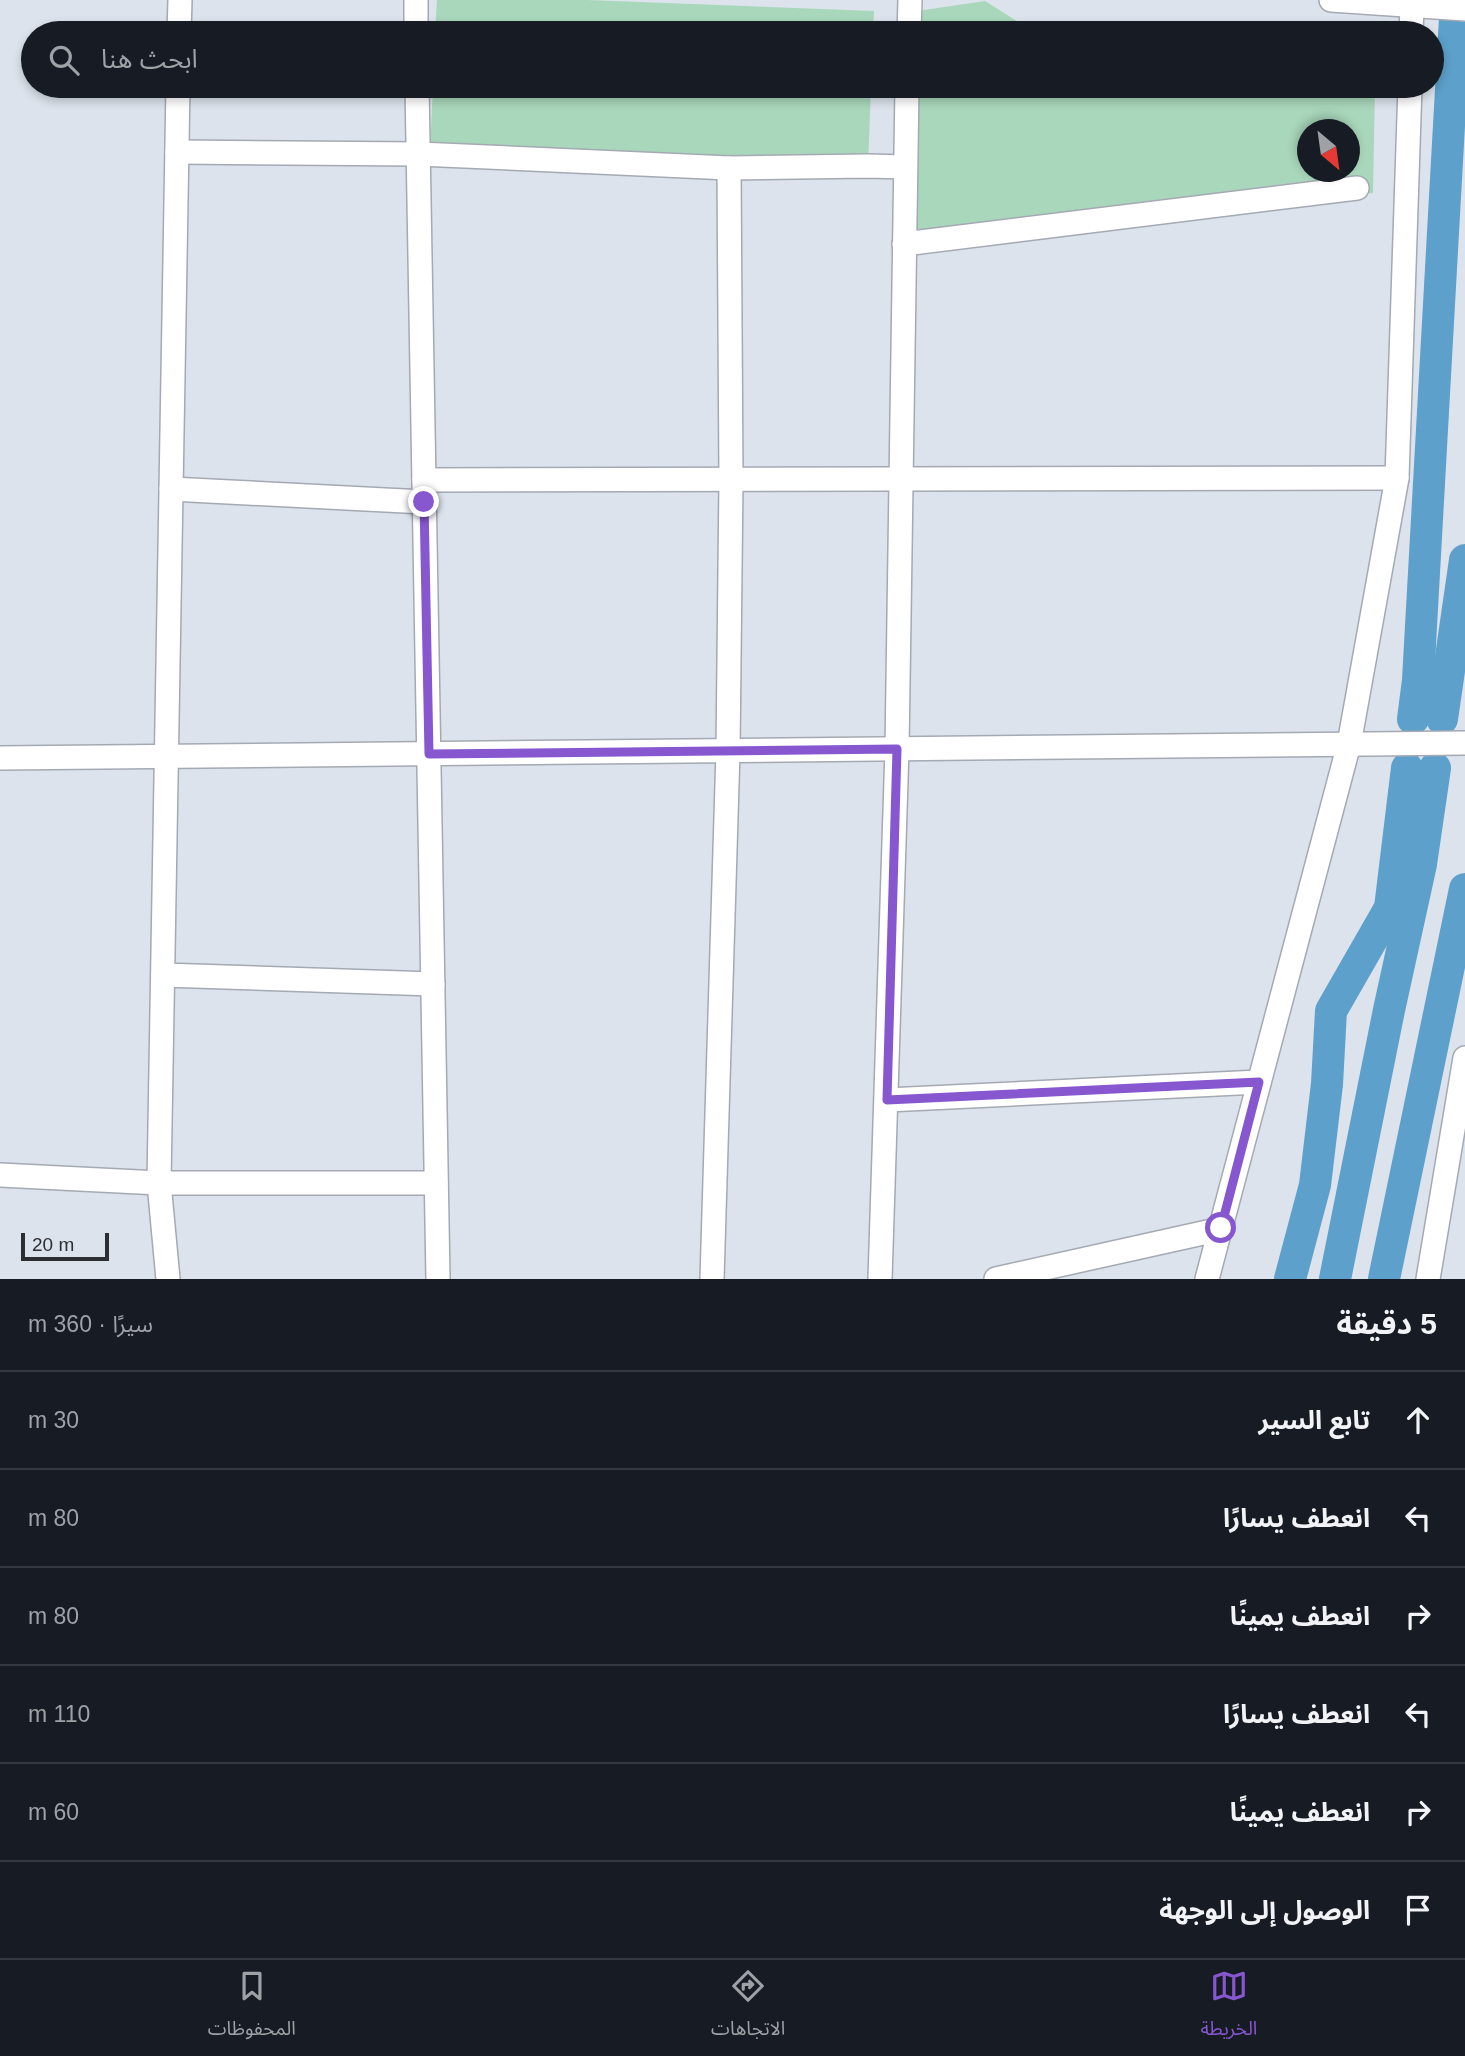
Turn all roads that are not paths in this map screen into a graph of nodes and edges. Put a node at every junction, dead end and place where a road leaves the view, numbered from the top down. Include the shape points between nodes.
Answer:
1 (180, 0) edge
2 (416, 0) edge
3 (910, 0) edge
4 (1331, 0) edge
5 (1412, 6) junction
6 (1465, 9) edge
7 (179, 21) edge
8 (416, 21) edge
9 (909, 21) edge
10 (1411, 21) edge
11 (178, 98) edge
12 (417, 98) edge
13 (907, 98) edge
14 (1410, 98) edge
15 (177, 152) junction
16 (418, 154) junction
17 (905, 167) junction
18 (729, 168) junction
19 (1357, 188) dead end
20 (904, 244) junction
21 (1397, 478) junction
22 (731, 479) junction
23 (903, 479) junction
24 (171, 489) junction
25 (424, 491) junction
26 (1465, 743) edge
27 (1349, 744) junction
28 (897, 749) junction
29 (728, 751) junction
30 (429, 754) junction
31 (166, 756) junction
32 (0, 758) edge
33 (163, 975) junction
34 (433, 984) junction
35 (1465, 1058) edge
36 (1259, 1082) junction
37 (887, 1100) junction
38 (0, 1175) edge
39 (159, 1183) junction
40 (436, 1183) junction
41 (1221, 1228) junction
42 (168, 1279) edge
43 (438, 1279) edge
44 (712, 1279) edge
45 (880, 1279) edge
46 (996, 1279) edge
47 (1207, 1279) edge
48 (1428, 1279) edge

1 - 7 street
2 - 8 street
3 - 9 street
4 - 5 street
5 - 6 street
5 - 10 street
11 - 15 street
12 - 16 street
13 - 17 street
14 - 21 street
15 - 16 street
15 - 24 street
16 - 18 street
16 - 25 street
17 - 18 street
17 - 20 street
18 - 22 street
19 - 20 street
20 - 23 street
21 - 23 street
21 - 27 street
22 - 23 street
22 - 25 street
22 - 29 street
23 - 28 street
24 - 25 street
24 - 31 street
25 - 30 street
26 - 27 street
27 - 28 street
27 - 36 street
28 - 29 street
28 - 37 street
29 - 30 street
29 - 44 street
30 - 31 street
30 - 34 street
31 - 32 street
31 - 33 street
33 - 34 street
33 - 39 street
34 - 40 street
35 - 48 street
36 - 37 street
36 - 41 street
37 - 45 street
38 - 39 street
39 - 40 street
39 - 42 street
40 - 43 street
41 - 46 street
41 - 47 street

